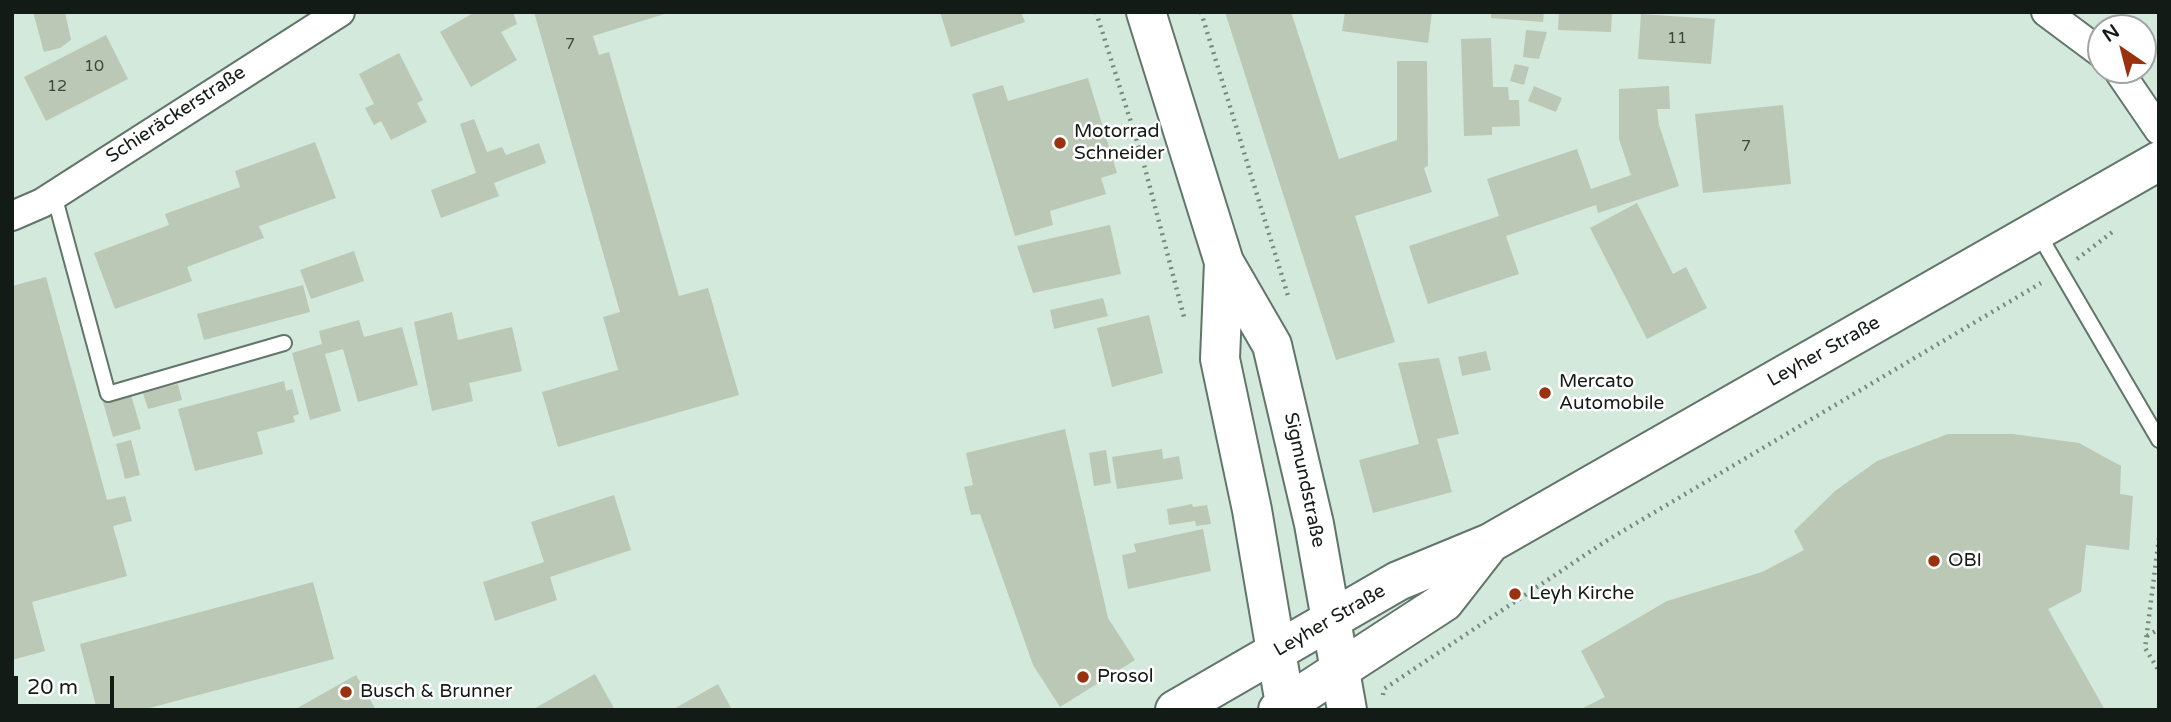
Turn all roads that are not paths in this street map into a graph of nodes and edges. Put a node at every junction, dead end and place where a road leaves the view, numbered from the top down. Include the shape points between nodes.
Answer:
1 (340, 12) edge
2 (1146, 12) edge
3 (2046, 12) edge
4 (2087, 43) edge
5 (2128, 84) edge
6 (2159, 130) edge
7 (2159, 161) edge
8 (54, 195) junction
9 (12, 216) edge
10 (2037, 232) junction
11 (1224, 262) junction
12 (284, 343) dead end
13 (2159, 440) edge
14 (1490, 543) junction
15 (1332, 620) junction
16 (1277, 652) junction
17 (1340, 672) junction
18 (1364, 705) edge
19 (1284, 708) edge
20 (1175, 710) edge

1 - 8 street, Schieräckerstraße
2 - 11 main road, Sigmundstraße
3 - 4 street
5 - 6 street
7 - 10 main road, Leyher Straße
8 - 9 street, Schieräckerstraße
8 - 12 lane via 108,394
10 - 13 lane
10 - 14 main road, Leyher Straße
11 - 15 main road, Sigmundstraße via 1272,345
11 - 16 main road, Sigmundstraße via 1220,359
14 - 15 main road, Leyher Straße via 1427,566
14 - 17 main road, Leyher Straße via 1444,602
15 - 16 main road, Leyher Straße
15 - 17 main road, Sigmundstraße
16 - 19 main road, Sigmundstraße
16 - 20 main road, Leyher Straße
17 - 18 main road, Sigmundstraße
17 - 19 main road, Leyher Straße

